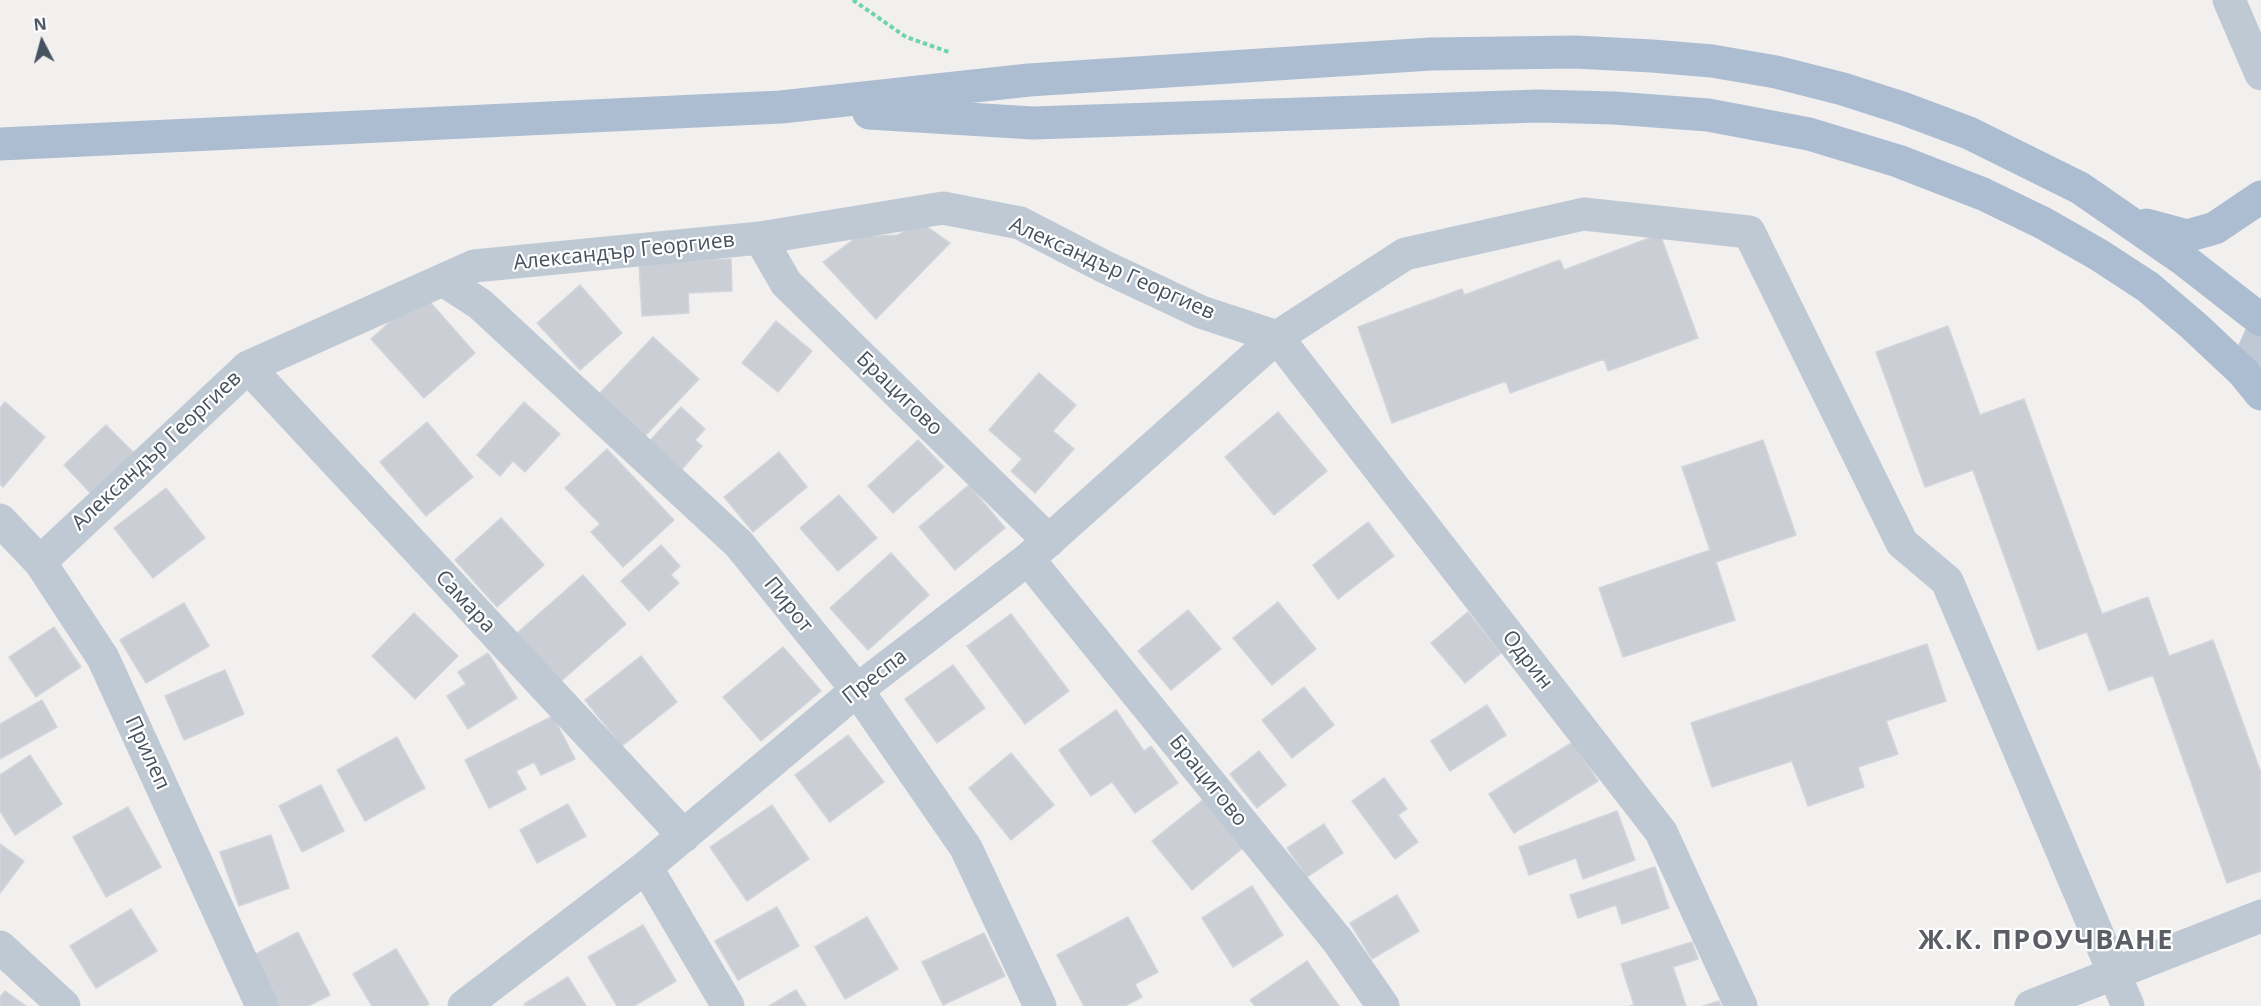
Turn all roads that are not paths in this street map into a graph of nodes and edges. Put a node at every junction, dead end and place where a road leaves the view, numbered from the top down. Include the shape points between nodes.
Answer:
1 (2229, 0) edge
2 (2261, 74) edge
3 (780, 107) junction
4 (0, 144) edge
5 (2261, 197) edge
6 (2126, 218) junction
7 (760, 238) junction
8 (443, 280) junction
9 (2261, 320) edge
10 (2261, 335) edge
11 (1277, 337) junction
12 (248, 366) junction
13 (2252, 383) edge
14 (0, 520) edge
15 (1039, 550) junction
16 (40, 562) junction
17 (856, 690) junction
18 (684, 836) junction
19 (646, 867) junction
20 (2261, 916) edge
21 (0, 947) edge
22 (2115, 973) junction
23 (64, 1006) edge
24 (262, 1006) edge
25 (465, 1006) edge
26 (728, 1006) edge
27 (1040, 1006) edge
28 (1383, 1006) edge
29 (1741, 1006) edge
30 (2031, 1006) edge
31 (2128, 1006) edge

1 - 2 street
3 - 4 main road
3 - 6 main road via 1029,80 1431,54 1575,52 1712,61 1843,89 1969,133 2080,188
3 - 13 main road via 1033,123 1538,106 1708,115 1809,134 1898,161 1983,194 2043,223 2148,287
5 - 6 main road via 2215,228 2187,236
6 - 9 main road
7 - 8 street, Александър Георгиев via 474,266
7 - 11 street, Александър Георгиев via 943,208 1020,223 1201,312
7 - 15 street, Брацигово via 786,283
8 - 12 street, Александър Георгиев
8 - 17 street, Пирот via 480,304 739,544
10 - 13 street
11 - 15 street, Преспа
11 - 22 street, Преспа via 1405,254 1584,214 1749,232 1902,543 1947,581
11 - 29 street, Одрин via 1661,832
12 - 16 street, Александър Георгиев
12 - 18 street, Самара
14 - 16 street, Прилеп
15 - 17 street, Преспа
15 - 28 street, Брацигово via 1338,941
16 - 24 street, Прилеп via 103,658
17 - 18 street, Преспа
17 - 27 street, Пирот via 966,848
18 - 19 street, Преспа
19 - 25 street, Преспа
19 - 26 street
20 - 22 street
21 - 23 street
22 - 30 street
22 - 31 street

